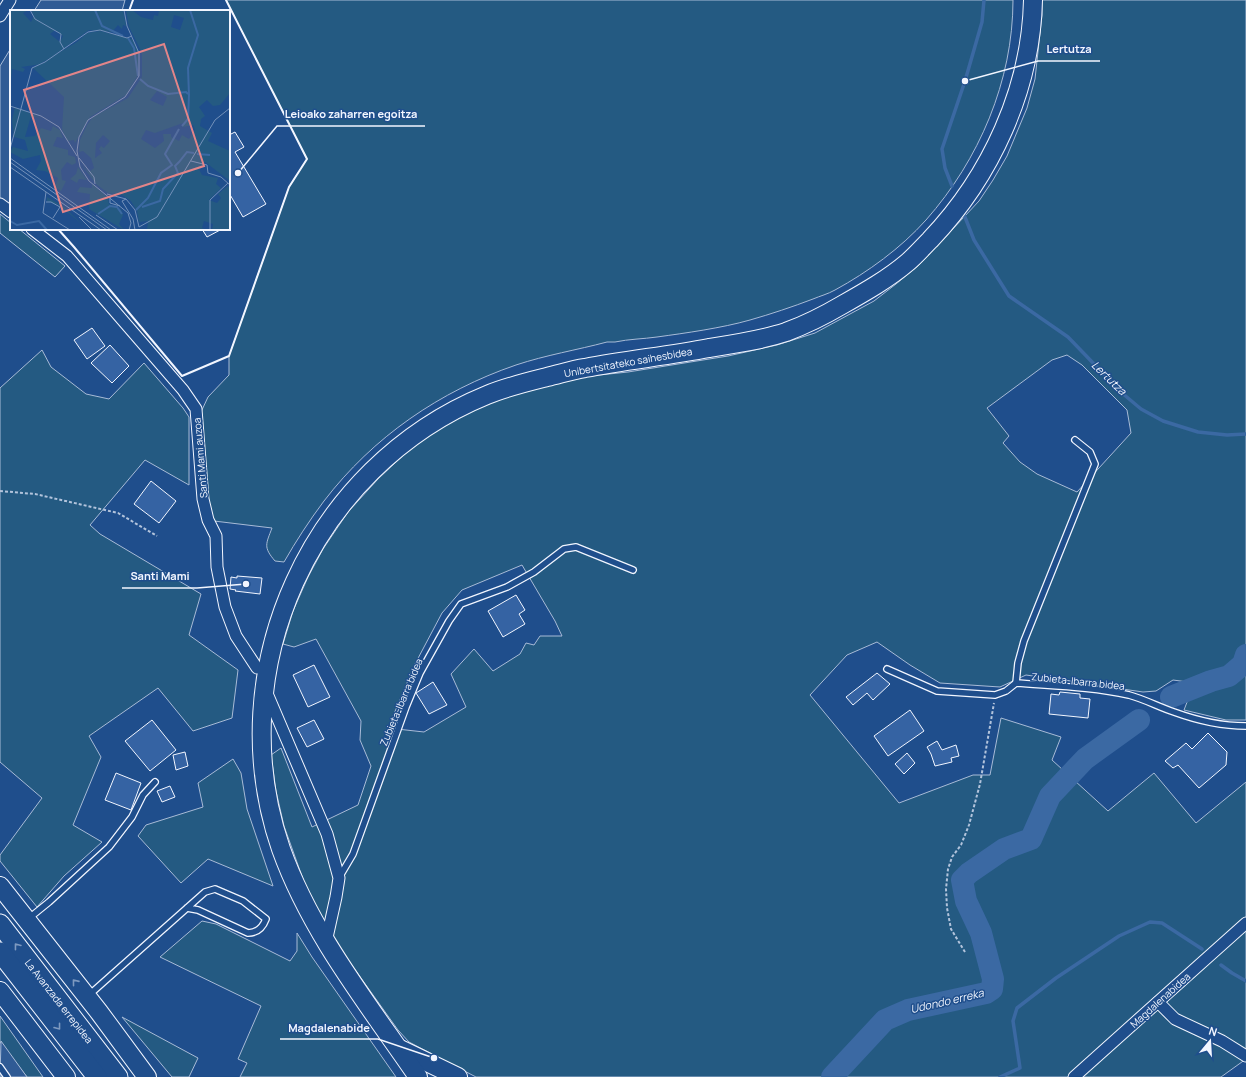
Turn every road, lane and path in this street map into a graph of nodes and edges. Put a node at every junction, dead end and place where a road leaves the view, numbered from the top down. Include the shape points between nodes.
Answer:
1 (10, 0) edge
2 (1022, 0) edge
3 (1033, 0) edge
4 (0, 16) edge
5 (0, 204) edge
6 (10, 211) edge
7 (33, 230) edge
8 (1075, 440) dead end
9 (0, 491) edge
10 (157, 536) dead end
11 (633, 570) dead end
12 (257, 668) junction
13 (888, 668) dead end
14 (1016, 683) junction
15 (265, 687) junction
16 (995, 695) junction
17 (1246, 726) edge
18 (155, 782) dead end
19 (339, 878) junction
20 (0, 886) edge
21 (188, 908) junction
22 (27, 921) junction
23 (1246, 923) edge
24 (0, 924) edge
25 (326, 943) junction
26 (0, 952) edge
27 (965, 952) dead end
28 (0, 990) edge
29 (87, 997) junction
30 (1158, 1002) junction
31 (99, 1012) junction
32 (398, 1047) junction
33 (1246, 1056) edge
34 (0, 1067) edge
35 (454, 1075) edge
36 (65, 1076) edge
37 (7, 1077) edge
38 (97, 1077) edge
39 (118, 1077) edge
40 (147, 1077) edge
41 (155, 1077) edge
42 (414, 1077) edge
43 (1074, 1077) edge

1 - 4 street
2 - 12 main road, Unibertsitateko saihesbidea via 1013,71 999,115 982,152 960,188 924,231 900,254 836,298 764,328 602,355 506,377 435,408 401,431 373,455 347,480 319,516 281,586
3 - 15 main road, Unibertsitateko saihesbidea via 1023,74 1008,119 991,156 971,190 944,225 910,261 870,289 826,314 786,332 730,345 586,368 527,382 489,394 450,412 415,434 364,478 323,529 290,593 268,665
5 - 6 street
7 - 12 street, Santi Mami auzoa via 68,256 183,390 196,409 203,499 208,520 216,536 217,567 225,607 236,636
8 - 14 lane via 1090,452 1095,464 1024,641
9 - 10 path via 35,494 118,513
11 - 19 lane, Zubieta-Ibarra bidea via 576,547 564,549 534,572 507,587 461,604 420,673 353,854
12 - 42 main road, Unibertsitateko saihesbidea via 251,730 253,763 259,805 269,846 288,896 297,915 382,1046
13 - 16 lane via 937,691
14 - 16 lane, Zubieta-Ibarra bidea
14 - 17 lane, Zubieta-Ibarra bidea via 1067,686 1129,695 1201,720
15 - 19 street via 328,834
15 - 25 main road, Unibertsitateko saihesbidea via 262,760 268,798 280,846 297,889
16 - 27 path via 975,805 961,845 952,857 948,869 946,889 951,929
18 - 22 lane via 143,795 132,817 109,847
19 - 25 street
20 - 22 main road
21 - 21 lane via 205,892 215,890 243,901 266,919 264,925 254,933 248,933
21 - 29 lane
29 -> 22 main road
23 - 30 street, Magdalenabidea
39 -> 24 highway, La Avanzada errepidea
25 - 32 main road, Unibertsitateko saihesbidea
26 -> 38 highway, La Avanzada errepidea
28 - 36 main road
29 - 31 main road
30 - 33 street via 1175,1019
30 - 43 street, Magdalenabidea
31 - 40 main road
31 - 41 main road
32 - 35 main road
32 - 42 main road, Unibertsitateko saihesbidea
34 - 37 lane
35 - 42 main road via 428,1072

